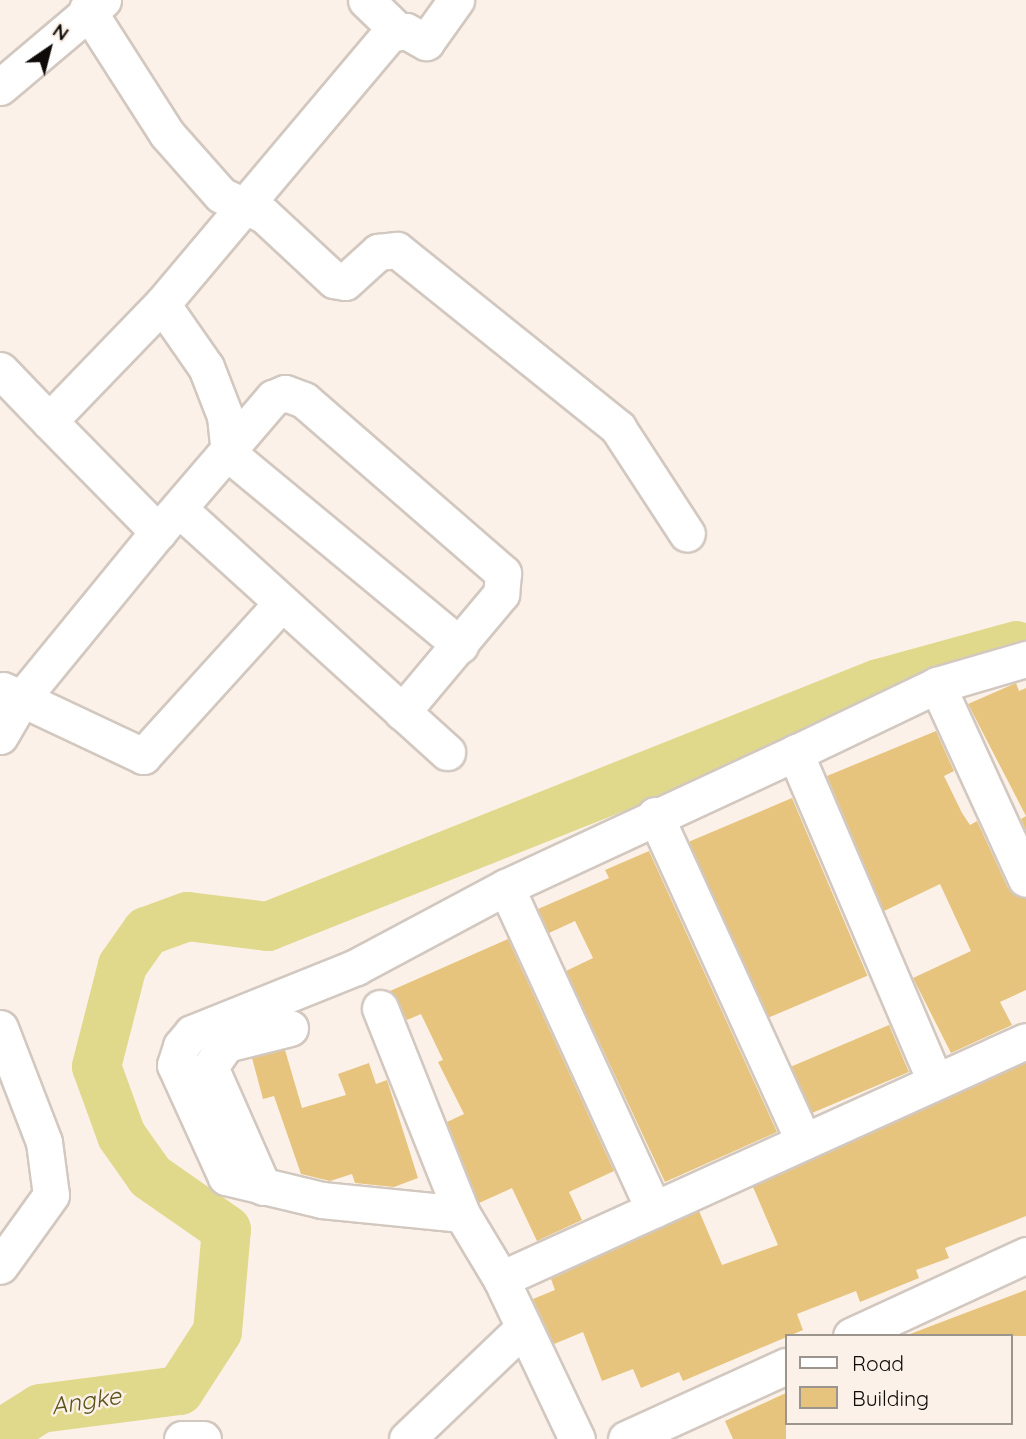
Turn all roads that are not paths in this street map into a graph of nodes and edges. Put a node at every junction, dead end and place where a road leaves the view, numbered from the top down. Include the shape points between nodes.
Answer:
1 (366, 0) edge
2 (456, 0) edge
3 (95, 5) edge
4 (396, 29) junction
5 (0, 87) edge
6 (245, 206) junction
7 (162, 304) junction
8 (0, 370) edge
9 (49, 421) junction
10 (229, 454) junction
11 (168, 520) junction
12 (687, 534) dead end
13 (281, 604) junction
14 (460, 645) junction
15 (1026, 659) edge
16 (937, 685) junction
17 (11, 694) edge
18 (402, 712) junction
19 (0, 736) edge
20 (447, 752) dead end
21 (796, 753) junction
22 (655, 815) junction
23 (1026, 880) edge
24 (506, 887) junction
25 (380, 1008) dead end
26 (0, 1028) edge
27 (290, 1028) dead end
28 (1026, 1041) edge
29 (935, 1081) junction
30 (804, 1142) junction
31 (263, 1187) junction
32 (654, 1209) junction
33 (462, 1214) junction
34 (1026, 1255) edge
35 (0, 1266) edge
36 (501, 1279) junction
37 (523, 1328) junction
38 (855, 1334) edge
39 (785, 1366) edge
40 (182, 1439) edge
41 (204, 1439) edge
42 (407, 1439) edge
43 (577, 1439) edge
44 (626, 1439) edge

1 - 4 street
2 - 4 street via 426,41
3 - 5 street
3 - 6 street via 167,134 206,181
4 - 6 street via 342,84
6 - 7 street
6 - 12 street via 264,215 334,280 345,282 378,252 397,250 618,428
7 - 9 street
7 - 10 street via 206,367 225,416
8 - 9 street
9 - 11 street
10 - 11 street
10 - 14 street
10 - 14 street via 273,398 285,393 304,400 503,573 501,594
11 - 13 street
11 - 17 street
13 - 17 street via 143,756
13 - 18 street
14 - 18 street
15 - 16 street
16 - 21 street
16 - 23 street
17 - 19 street
18 - 20 street
21 - 22 street
21 - 29 street
22 - 24 street
22 - 30 street
24 - 31 street via 356,967 192,1033 175,1065 215,1164 238,1185
24 - 32 street
25 - 33 street
26 - 35 street via 44,1142 51,1195
27 - 31 street via 226,1044 210,1067
28 - 29 street
29 - 30 street
30 - 32 street
31 - 33 street
32 - 36 street
33 - 36 street
34 - 38 street
36 - 37 street
37 - 42 street
37 - 43 street
39 - 44 street
40 - 41 street

